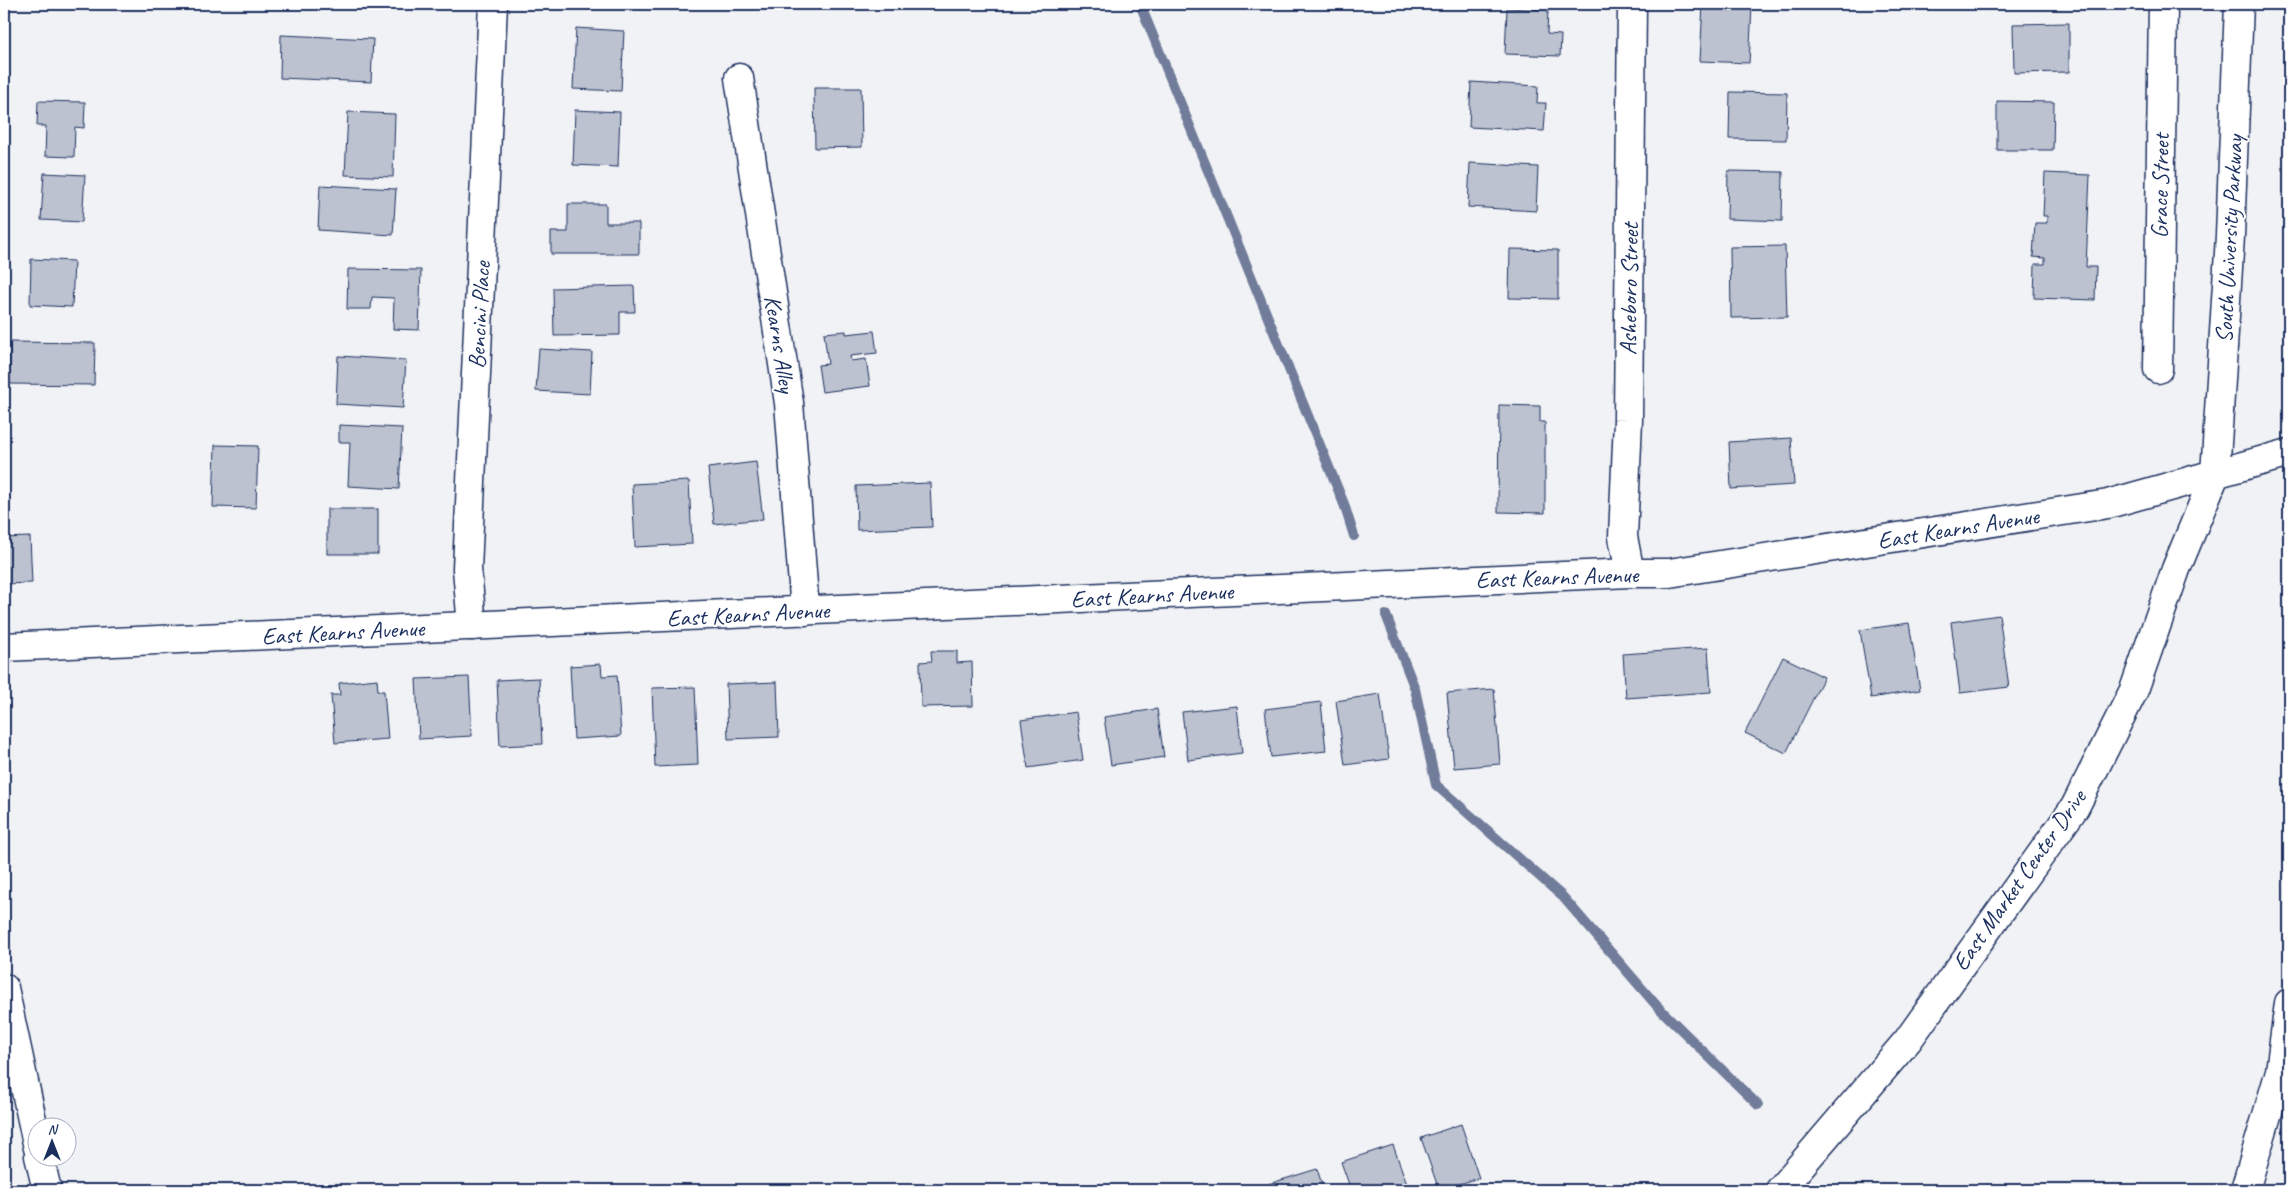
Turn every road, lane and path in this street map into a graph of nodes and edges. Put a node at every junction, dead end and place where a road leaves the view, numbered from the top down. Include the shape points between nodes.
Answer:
1 (493, 4) edge
2 (1632, 4) edge
3 (2163, 4) edge
4 (2239, 4) edge
5 (739, 78) dead end
6 (2158, 369) dead end
7 (2289, 453) edge
8 (2214, 475) junction
9 (1630, 573) junction
10 (805, 611) junction
11 (472, 626) junction
12 (4, 647) edge
13 (4, 988) edge
14 (2289, 1004) edge
15 (31, 1116) edge
16 (41, 1166) edge
17 (46, 1190) edge
18 (1780, 1190) edge
19 (2244, 1190) edge

1 - 11 street, Bencini Place via 468,569
2 - 9 street, Asheboro Street via 1628,420 1623,537
3 - 6 street, Grace Street
4 - 8 street, South University Parkway via 2230,236
5 - 10 street, Kearns Alley via 789,403
7 - 8 street, East Kearns Avenue
8 - 9 street, East Kearns Avenue via 2108,504 1669,573
8 - 18 street, East Market Center Drive via 2176,569 2134,690 2075,806 1908,1040
9 - 10 street, East Kearns Avenue
10 - 11 street, East Kearns Avenue
11 - 12 street, East Kearns Avenue
13 - 15 street
14 - 19 street via 2280,1070
16 - 17 street

